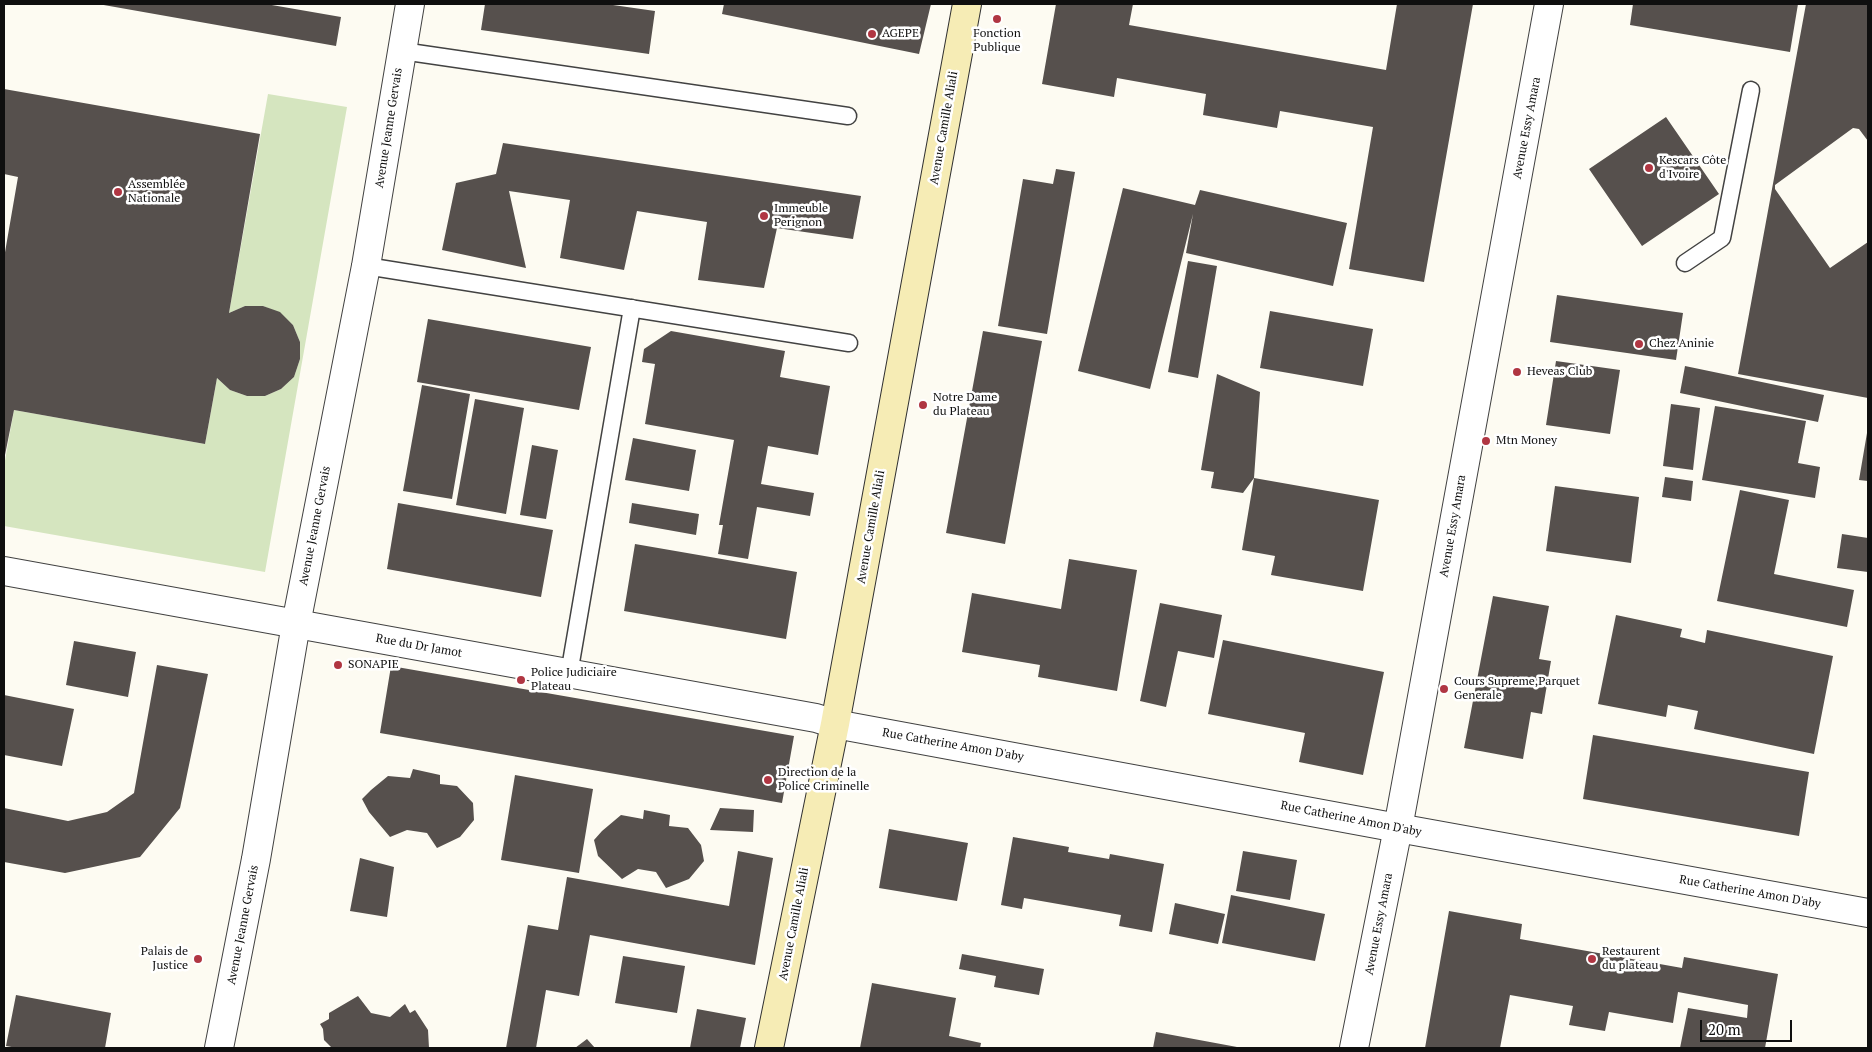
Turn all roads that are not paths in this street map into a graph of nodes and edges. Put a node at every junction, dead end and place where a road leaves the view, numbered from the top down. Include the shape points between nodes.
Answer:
1 (410, 4) edge
2 (967, 4) edge
3 (1549, 4) edge
4 (402, 51) junction
5 (1750, 90) dead end
6 (848, 116) dead end
7 (1686, 263) dead end
8 (366, 266) junction
9 (632, 308) junction
10 (849, 343) dead end
11 (4, 571) edge
12 (296, 624) junction
13 (569, 674) junction
14 (835, 724) junction
15 (1398, 828) junction
16 (1868, 913) edge
17 (219, 1048) edge
18 (769, 1048) edge
19 (1354, 1048) edge

1 - 4 street, Avenue Jeanne Gervais
2 - 14 main road, Avenue Camille Aliali
3 - 15 street, Avenue Essy Amara
4 - 6 lane
4 - 8 street, Avenue Jeanne Gervais
5 - 7 lane via 1722,238
8 - 9 lane
8 - 12 street, Avenue Jeanne Gervais
9 - 10 lane
9 - 13 lane
11 - 12 street, Rue du Dr Jamot
12 - 13 street, Rue du Dr Jamot
12 - 17 street, Avenue Jeanne Gervais via 256,859
13 - 14 street, Rue du Dr Jamot
14 - 15 street, Rue Catherine Amon D'aby
14 - 18 main road, Avenue Camille Aliali
15 - 16 street, Rue Catherine Amon D'aby
15 - 19 street, Avenue Essy Amara

